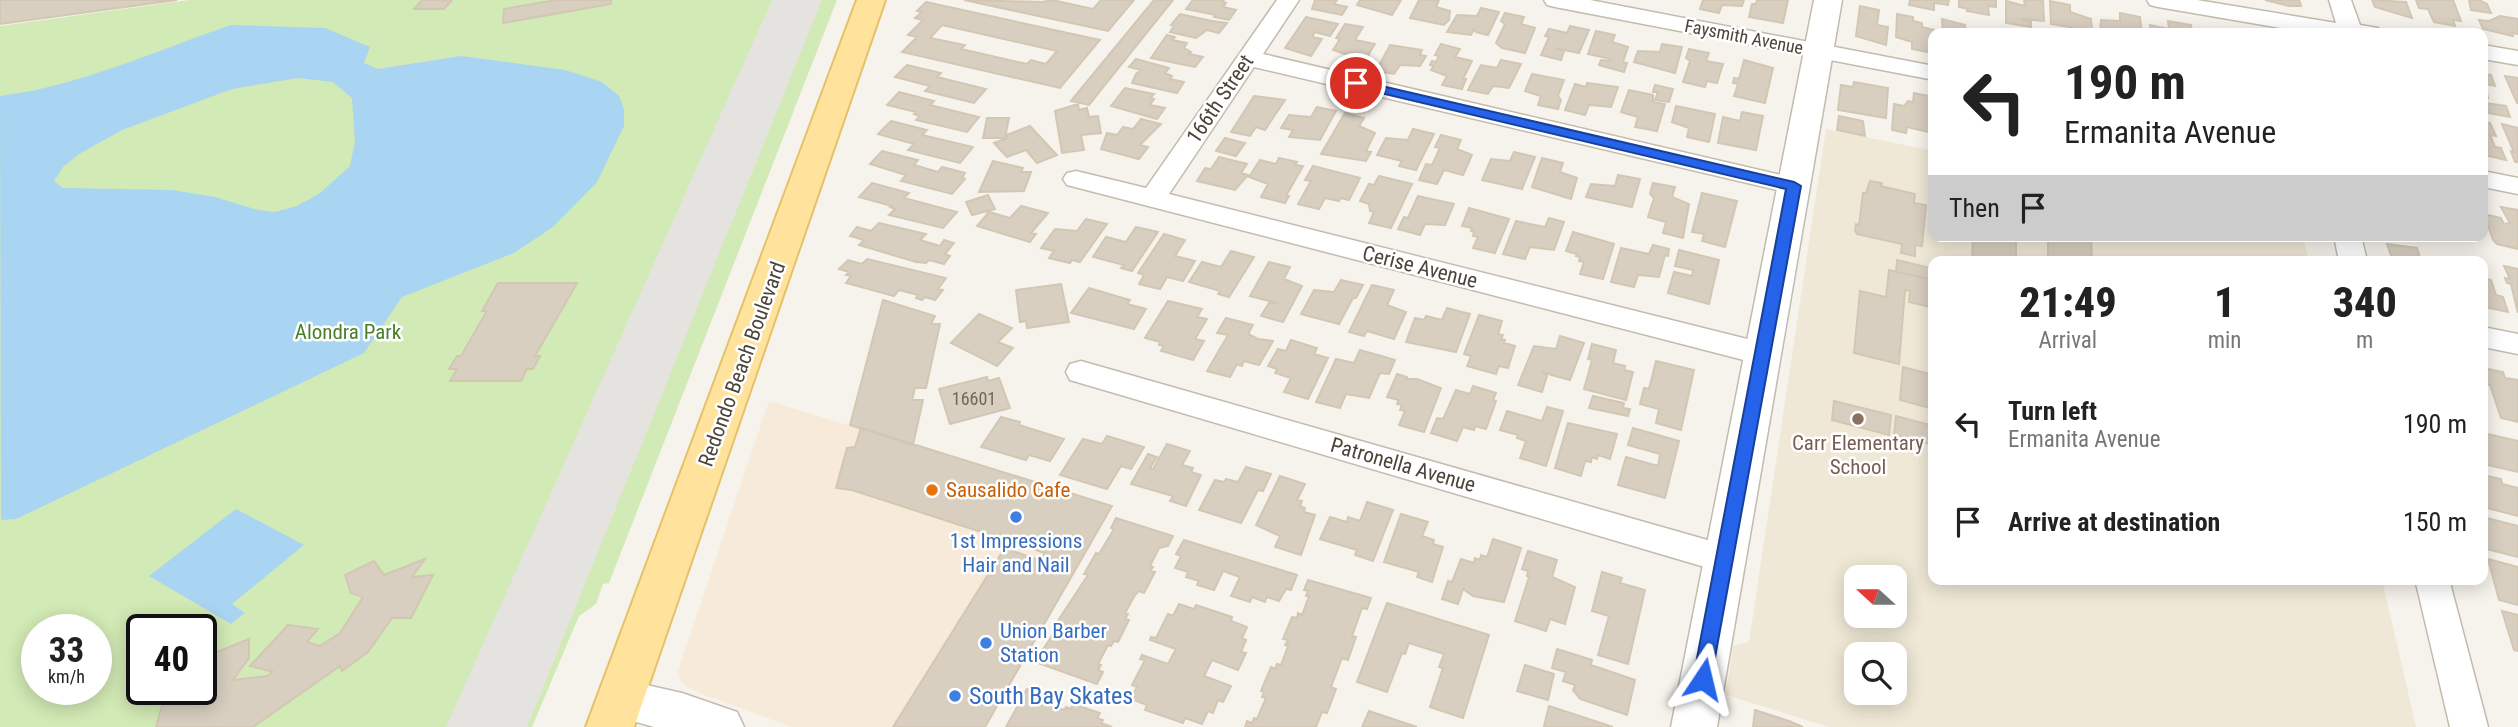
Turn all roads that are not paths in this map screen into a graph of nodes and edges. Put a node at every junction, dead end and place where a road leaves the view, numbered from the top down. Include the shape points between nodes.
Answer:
1 (871, 0) edge
2 (1287, 0) edge
3 (1555, 0) edge
4 (1828, 0) edge
5 (2158, 0) edge
6 (2340, 0) edge
7 (2319, 28) edge
8 (2355, 28) edge
9 (1819, 51) junction
10 (2488, 53) edge
11 (1248, 58) junction
12 (2518, 58) edge
13 (1928, 72) edge
14 (1076, 180) dead end
15 (2488, 180) edge
16 (1794, 186) junction
17 (2518, 186) edge
18 (1152, 199) junction
19 (2488, 338) edge
20 (2518, 344) edge
21 (1763, 354) junction
22 (1081, 372) dead end
23 (1725, 559) junction
24 (2434, 585) edge
25 (615, 713) edge
26 (721, 727) edge
27 (1694, 727) edge
28 (2469, 727) edge

1 - 25 main road, Redondo Beach Boulevard
2 - 11 street, 166th Street
3 - 9 street, Faysmith Avenue
4 - 9 street
5 - 7 street
6 - 8 street
9 - 13 street, Faysmith Avenue
9 - 16 street
10 - 12 street
11 - 16 street
11 - 18 street, 166th Street
14 - 18 street, Cerise Avenue
15 - 17 street
16 - 21 street
18 - 21 street, Cerise Avenue
19 - 20 street
21 - 23 street
22 - 23 street, Patronella Avenue
23 - 27 street
24 - 28 street
25 - 26 street via 682,713

